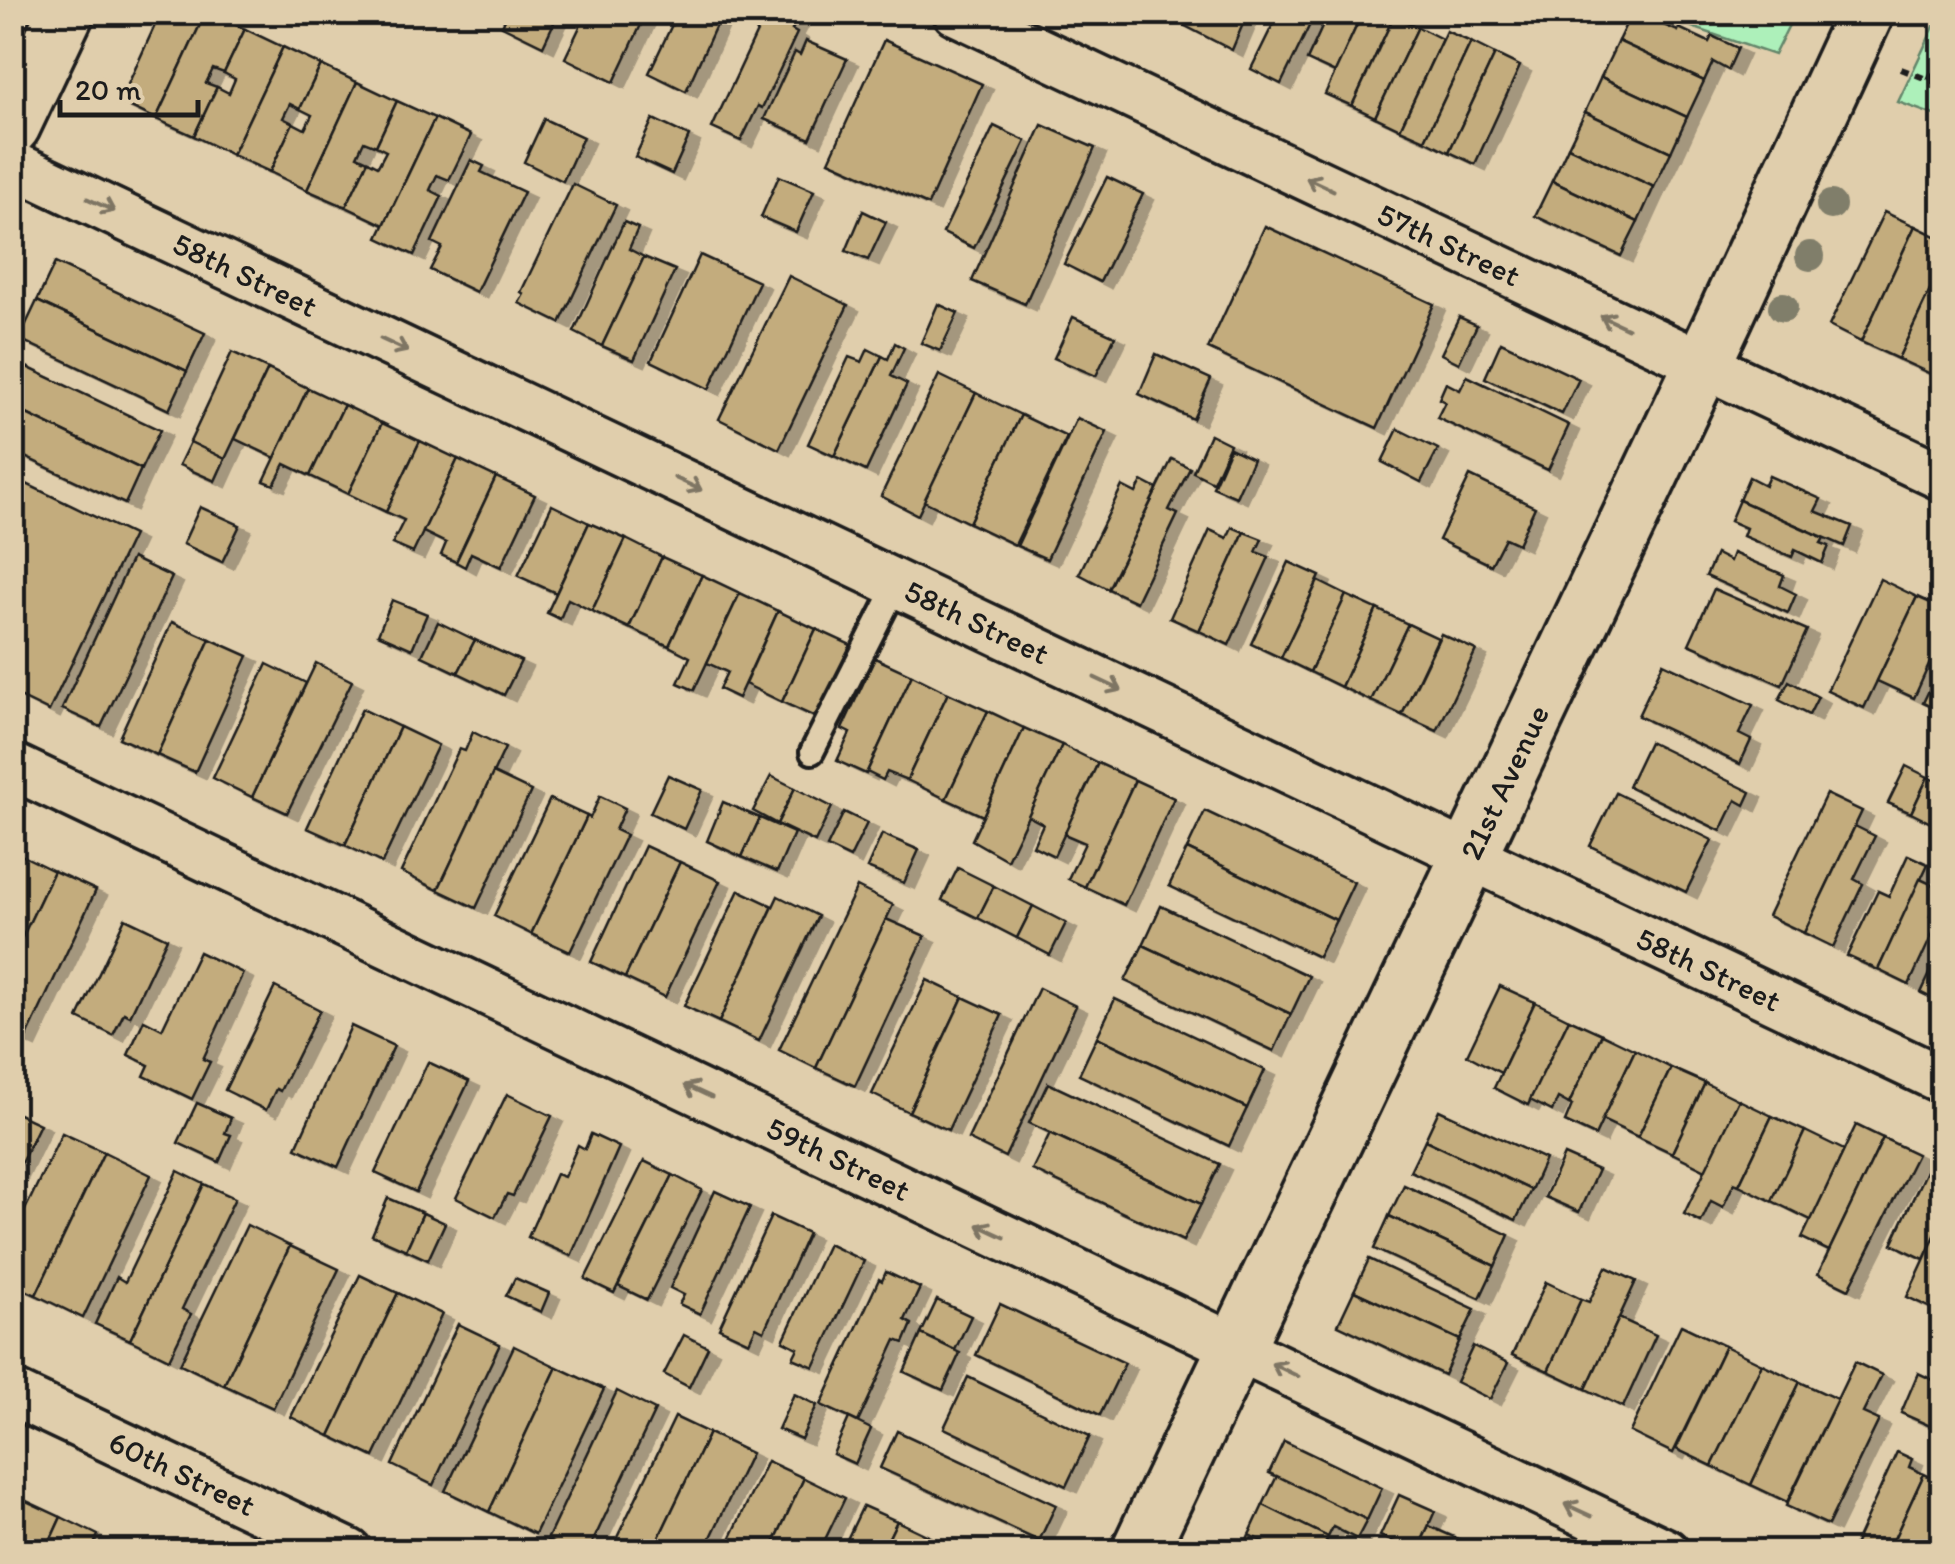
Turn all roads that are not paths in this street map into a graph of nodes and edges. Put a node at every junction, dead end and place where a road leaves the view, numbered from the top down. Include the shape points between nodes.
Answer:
1 (66, 12) edge
2 (956, 12) edge
3 (1866, 12) edge
4 (12, 126) edge
5 (12, 164) edge
6 (1702, 364) junction
7 (1942, 476) edge
8 (897, 584) junction
9 (812, 752) dead end
10 (12, 766) edge
11 (1468, 854) junction
12 (1942, 1080) edge
13 (1237, 1348) junction
14 (15, 1402) edge
15 (349, 1552) edge
16 (1139, 1552) edge
17 (1666, 1552) edge

1 - 4 street
6 -> 2 street, 57th Street
3 - 6 street, 21st Avenue
5 -> 8 street, 58th Street
6 - 7 street, 57th Street
6 - 11 street, 21st Avenue
8 - 9 lane
8 -> 11 street, 58th Street
13 -> 10 street, 59th Street
11 - 12 street, 58th Street
11 - 13 street, 21st Avenue
13 - 16 street, 21st Avenue
17 -> 13 street, 59th Street
14 - 15 street, 60th Street

